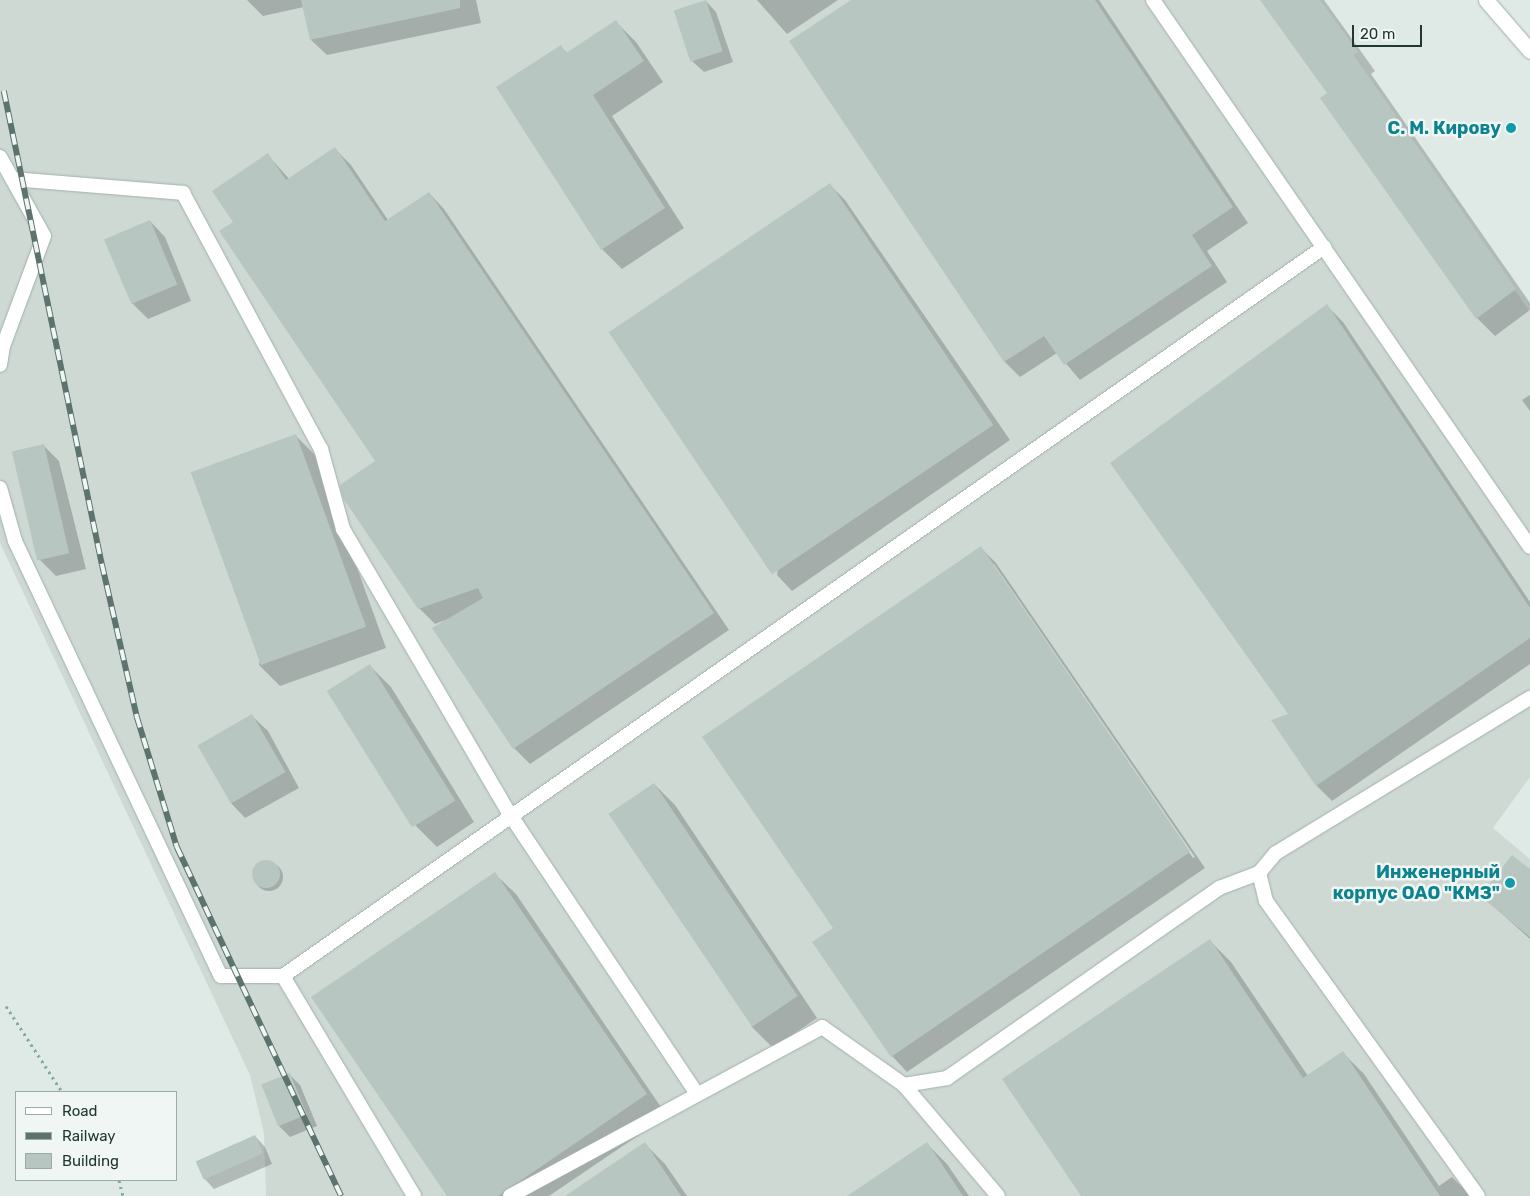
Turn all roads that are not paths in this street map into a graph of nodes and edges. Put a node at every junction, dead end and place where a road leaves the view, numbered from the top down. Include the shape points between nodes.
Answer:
1 (1153, 0) edge
2 (1486, 0) edge
3 (1530, 51) edge
4 (0, 157) edge
5 (12, 179) junction
6 (1324, 247) junction
7 (0, 365) edge
8 (0, 488) edge
9 (1530, 546) edge
10 (1530, 698) edge
11 (511, 816) junction
12 (1259, 873) junction
13 (283, 976) junction
14 (904, 1085) junction
15 (697, 1094) junction
16 (414, 1196) edge
17 (510, 1196) edge
18 (998, 1196) edge
19 (1478, 1196) edge

1 - 6 lane
2 - 3 street
4 - 5 lane
5 - 7 lane via 44,236 3,346
5 - 11 lane via 183,193 321,449 343,529
6 - 9 lane
6 - 11 lane
8 - 13 lane via 15,540 221,976
10 - 12 lane via 1276,853
11 - 13 lane
11 - 15 lane
12 - 14 lane via 1219,888 947,1078
12 - 19 lane via 1266,901
13 - 16 lane
14 - 15 lane via 822,1027
14 - 18 lane
15 - 17 lane

